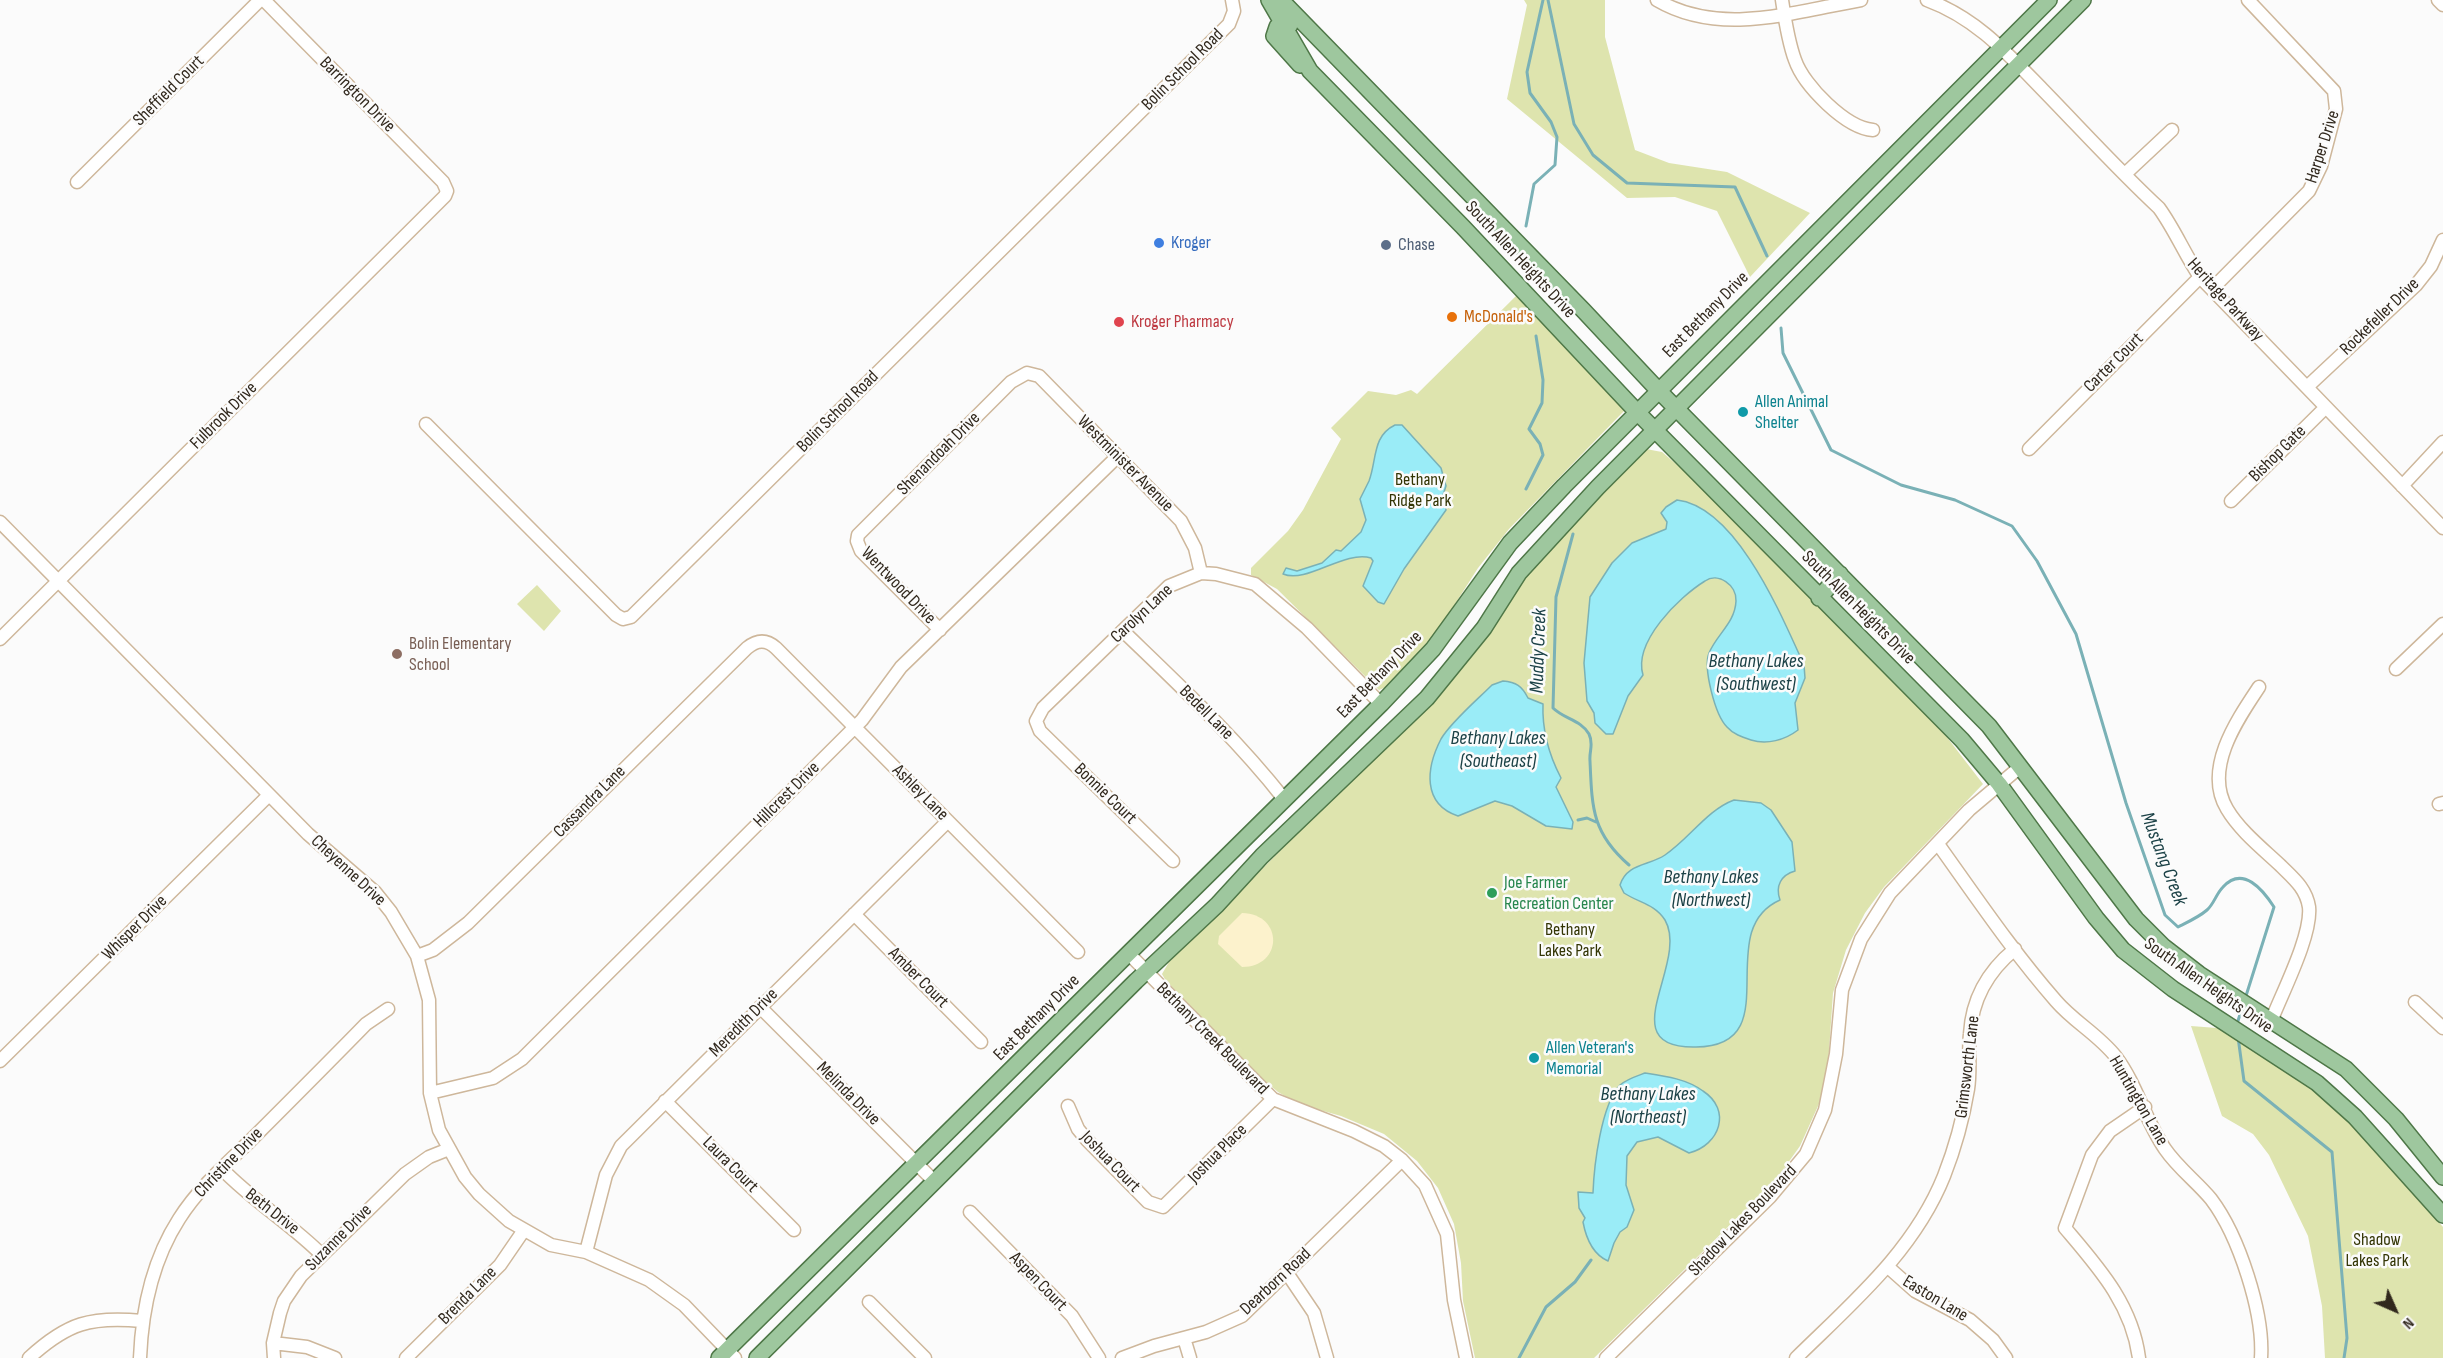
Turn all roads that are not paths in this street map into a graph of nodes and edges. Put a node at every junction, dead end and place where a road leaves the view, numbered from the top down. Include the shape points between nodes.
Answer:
1 (262, 0) edge
2 (1232, 0) edge
3 (1269, 0) edge
4 (1281, 0) edge
5 (1657, 0) edge
6 (1782, 0) edge
7 (1861, 0) edge
8 (1927, 0) edge
9 (2049, 0) edge
10 (2083, 0) edge
11 (2248, 0) edge
12 (2438, 0) edge
13 (1952, 4) edge
14 (2443, 5) edge
15 (1784, 13) junction
16 (1283, 25) junction
17 (2001, 47) junction
18 (2018, 64) junction
19 (1354, 74) junction
20 (1873, 130) dead end
21 (2172, 130) dead end
22 (2126, 174) junction
23 (76, 182) dead end
24 (447, 192) joint
25 (1482, 208) junction
26 (1463, 227) junction
27 (2443, 240) edge
28 (2200, 277) junction
29 (2212, 289) junction
30 (1027, 373) joint
31 (2307, 387) junction
32 (1658, 390) junction
33 (2326, 407) junction
34 (1677, 410) junction
35 (1637, 412) junction
36 (426, 424) dead end
37 (1655, 430) junction
38 (2443, 442) edge
39 (2029, 449) dead end
40 (1117, 457) junction
41 (2402, 486) junction
42 (2231, 501) dead end
43 (0, 522) edge
44 (2443, 528) edge
45 (857, 541) joint
46 (1201, 573) junction
47 (1840, 574) junction
48 (58, 580) junction
49 (1819, 598) junction
50 (2443, 624) edge
51 (940, 630) junction
52 (1123, 631) junction
53 (0, 639) edge
54 (758, 641) joint
55 (2396, 669) dead end
56 (2259, 687) dead end
57 (1381, 704) junction
58 (856, 727) junction
59 (1037, 727) joint
60 (2020, 767) junction
61 (1999, 784) junction
62 (269, 795) junction
63 (1284, 799) junction
64 (1302, 820) junction
65 (948, 821) junction
66 (1938, 844) junction
67 (1173, 861) dead end
68 (854, 914) junction
69 (2016, 949) junction
70 (1078, 952) dead end
71 (1129, 954) junction
72 (417, 956) junction
73 (1146, 972) junction
74 (2415, 1002) dead end
75 (760, 1007) junction
76 (388, 1009) dead end
77 (2268, 1017) junction
78 (2443, 1028) edge
79 (981, 1042) dead end
80 (0, 1061) edge
81 (430, 1093) junction
82 (1273, 1099) junction
83 (665, 1101) junction
84 (1068, 1106) dead end
85 (2145, 1107) junction
86 (449, 1149) junction
87 (1402, 1160) junction
88 (918, 1163) junction
89 (222, 1169) junction
90 (2443, 1177) edge
91 (935, 1182) junction
92 (1162, 1207) joint
93 (970, 1212) dead end
94 (2443, 1215) edge
95 (524, 1230) junction
96 (794, 1230) dead end
97 (586, 1252) junction
98 (322, 1255) junction
99 (1888, 1267) junction
100 (1287, 1273) junction
101 (869, 1302) dead end
102 (142, 1321) junction
103 (1184, 1338) junction
104 (273, 1343) junction
105 (727, 1355) edge
106 (1608, 1357) edge
107 (29, 1358) edge
108 (140, 1358) edge
109 (274, 1358) edge
110 (335, 1358) edge
111 (406, 1358) edge
112 (757, 1358) edge
113 (925, 1358) edge
114 (1099, 1358) edge
115 (1122, 1358) edge
116 (1190, 1358) edge
117 (1327, 1358) edge
118 (1466, 1358) edge
119 (1796, 1358) edge
120 (2006, 1358) edge
121 (2139, 1358) edge
122 (2260, 1358) edge

1 - 23 street, Sheffield Court
1 - 24 street, Barrington Drive via 443,182
2 - 36 street, Bolin School Road via 1234,12 1229,24 631,617 616,615
3 - 16 main road, South Allen Heights Drive
4 - 19 main road, South Allen Heights Drive
5 - 15 street via 1688,15 1719,20 1738,21
6 - 15 street
7 - 15 street
8 - 13 street, Heritage Parkway
9 - 17 main road, East Bethany Drive
10 - 18 main road
11 - 29 street, Harper Drive via 2334,91 2338,103 2321,166 2309,191
12 - 14 street
13 - 17 street, Heritage Parkway
15 - 20 street via 1795,61 1811,87 1861,129
16 - 19 main road via 1298,28 1338,65
16 - 26 main road, South Allen Heights Drive via 1310,71
17 - 18 street, Heritage Parkway
17 - 32 main road, East Bethany Drive
18 - 22 street, Heritage Parkway
18 - 34 main road
19 - 25 main road, South Allen Heights Drive
21 - 22 street
22 - 28 street, Heritage Parkway via 2170,224
24 - 48 street, Fulbrook Drive
25 - 26 main road
25 - 32 main road, South Allen Heights Drive
26 - 35 main road, South Allen Heights Drive
27 - 31 street, Rockefeller Drive via 2431,266 2416,285
28 - 29 street, Heritage Parkway
28 - 39 street, Carter Court
29 - 31 street, Heritage Parkway
30 - 40 street, Westminister Avenue via 1039,376
30 - 45 street, Shenandoah Drive via 1004,389 864,529
31 - 33 street, Heritage Parkway
32 - 34 main road, South Allen Heights Drive
32 - 35 main road, East Bethany Drive
33 - 41 street, Heritage Parkway
33 - 42 street, Bishop Gate
34 - 37 main road
34 - 47 main road, South Allen Heights Drive
35 - 37 main road, South Allen Heights Drive
35 - 57 main road, East Bethany Drive via 1510,543 1433,649
37 - 49 main road, South Allen Heights Drive
37 - 64 main road via 1519,573 1478,636 1426,698
38 - 41 street
40 - 46 street, Westminister Avenue via 1181,521 1195,548
40 - 51 street, Hillcrest Drive
41 - 44 street, Heritage Parkway
43 - 48 street, Cheyenne Drive
45 - 51 street, Wentwood Drive via 861,551
46 - 52 street, Carolyn Lane via 1169,586
46 - 57 street via 1255,584 1307,628
47 - 49 main road
47 - 60 main road, South Allen Heights Drive via 1989,726
48 - 53 street, Fulbrook Drive
48 - 62 street, Cheyenne Drive
49 - 61 main road, South Allen Heights Drive via 1962,740
50 - 55 street
51 - 58 street, Hillcrest Drive via 901,667
52 - 59 street, Carolyn Lane via 1043,708 1037,717
52 - 63 street, Bedell Lane via 1220,726
54 - 58 street, Ashley Lane via 776,648
54 - 72 street, Cassandra Lane via 470,922 433,950
56 - 77 street via 2233,725 2223,755 2220,785 2227,808 2303,888 2310,922
57 - 63 main road, East Bethany Drive
58 - 65 street, Ashley Lane
58 - 81 street, Hillcrest Drive via 522,1059 493,1077
59 - 67 street, Bonnie Court
60 - 61 street, Shadow Lakes Boulevard
60 - 77 main road, South Allen Heights Drive via 2136,919 2164,947
61 - 66 street, Shadow Lakes Boulevard
61 - 94 main road, South Allen Heights Drive via 2123,950 2218,1020 2317,1083 2355,1117
62 - 72 street, Cheyenne Drive via 369,886 392,912
62 - 80 street, Whisper Drive
63 - 64 main road
63 - 71 main road, East Bethany Drive
64 - 73 main road
65 - 68 street, Meredith Drive
65 - 70 street, Ashley Lane
66 - 69 street, Huntington Lane
66 - 106 street, Shadow Lakes Boulevard via 1890,893 1861,939 1842,990 1836,1054 1825,1110 1806,1154 1770,1197
68 - 75 street, Meredith Drive
68 - 79 street, Amber Court
69 - 85 street, Huntington Lane via 2057,1003 2116,1057
69 - 99 street, Grimsworth Lane via 1992,972 1976,1001 1968,1087 1958,1137 1944,1177 1919,1223
71 - 73 street, Bethany Creek Boulevard
71 - 88 main road, East Bethany Drive
72 - 81 street, Cheyenne Drive via 430,1011
73 - 82 street, Bethany Creek Boulevard
73 - 91 main road
74 - 78 street
75 - 83 street, Meredith Drive
75 - 88 street, Melinda Drive
76 - 89 street, Christine Drive via 366,1024
77 - 90 main road, South Allen Heights Drive via 2366,1085
81 - 86 street, Cheyenne Drive via 439,1130
82 - 87 street, Bethany Creek Boulevard via 1354,1131
82 - 92 street, Joshua Place
83 - 96 street, Laura Court
83 - 97 street, Meredith Drive via 632,1133 613,1160
84 - 92 street, Joshua Court via 1087,1140 1148,1202
85 - 121 street via 2110,1131 2091,1155 2065,1228 2122,1301
85 - 122 street, Huntington Lane via 2166,1152 2212,1200 2223,1220 2255,1299 2260,1320
86 - 95 street, Cheyenne Drive via 479,1194
86 - 98 street, Suzanne Drive via 405,1174
87 - 100 street, Dearborn Road
87 - 118 street, Bethany Creek Boulevard via 1431,1194 1447,1234 1454,1300
88 - 91 street, Melinda Drive
88 - 105 main road, East Bethany Drive
89 - 98 street, Beth Drive
89 - 102 street, Christine Drive via 179,1219 158,1261
91 - 112 main road
93 - 114 street, Aspen Court via 1072,1316
95 - 97 street, Cheyenne Drive via 551,1245
95 - 111 street, Brenda Lane via 500,1265
97 - 105 street, Cheyenne Drive via 649,1280 684,1305
98 - 104 street, Suzanne Drive via 284,1301
99 - 119 street, Grimsworth Lane
99 - 120 street, Easton Lane via 1915,1291 1970,1320
100 - 103 street, Dearborn Road via 1242,1316
100 - 117 street via 1311,1308
101 - 113 street
102 - 107 street via 100,1318 84,1323 51,1340
102 - 108 street, Christine Drive
103 - 115 street, Dearborn Road
103 - 116 street
104 - 109 street, Suzanne Drive
104 - 110 street via 307,1347

